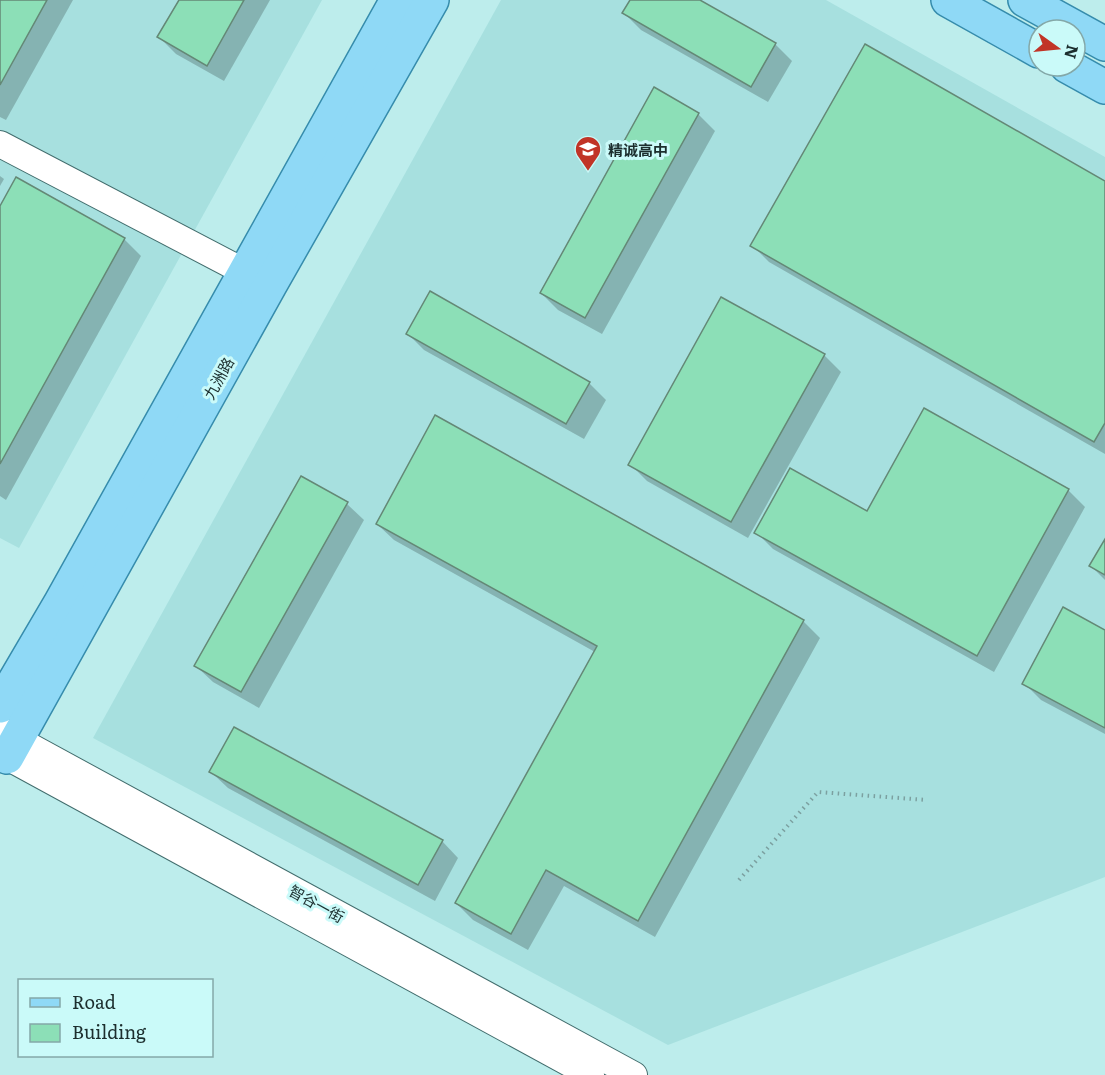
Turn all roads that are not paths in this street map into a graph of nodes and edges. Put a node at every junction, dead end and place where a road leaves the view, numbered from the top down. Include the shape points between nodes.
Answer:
1 (397, 0) edge
2 (432, 0) edge
3 (948, 0) edge
4 (1025, 0) edge
5 (1027, 44) edge
6 (1105, 44) edge
7 (1087, 77) edge
8 (1105, 87) edge
9 (0, 144) edge
10 (258, 279) junction
11 (0, 706) edge
12 (6, 745) edge
13 (591, 1075) edge
14 (634, 1075) edge

1 - 10 main road, 九洲路
2 - 10 main road, 九洲路
3 - 5 main road
4 - 6 main road
7 - 8 main road
9 - 10 street
10 - 11 main road, 九洲路
10 - 12 main road, 九洲路
12 - 13 street, 智谷一街
12 - 14 street, 智谷一街

